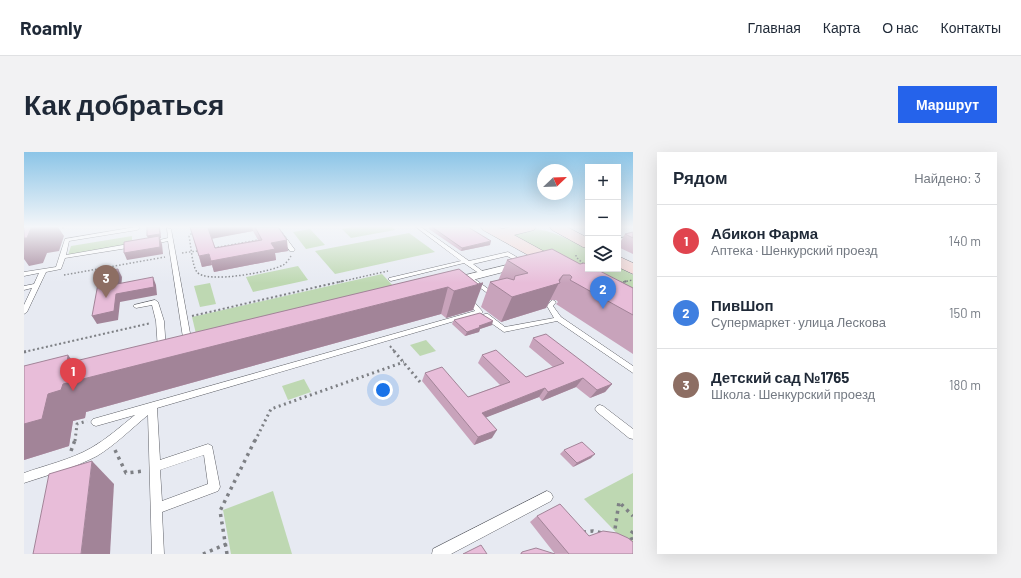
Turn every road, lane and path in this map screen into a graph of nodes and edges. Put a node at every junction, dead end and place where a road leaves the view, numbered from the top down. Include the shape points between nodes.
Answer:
1 (65, 246) edge
2 (129, 246) edge
3 (171, 246) edge
4 (191, 246) edge
5 (226, 246) edge
6 (289, 246) edge
7 (444, 246) edge
8 (525, 246) edge
9 (531, 246) edge
10 (214, 248) edge
11 (292, 250) joint
12 (193, 251) junction
13 (197, 251) edge
14 (173, 255) junction
15 (576, 255) dead end
16 (62, 257) junction
17 (545, 259) junction
18 (467, 262) junction
19 (525, 264) junction
20 (624, 264) edge
21 (44, 270) junction
22 (577, 270) edge
23 (388, 271) dead end
24 (633, 273) edge
25 (24, 274) edge
26 (483, 274) junction
27 (469, 277) junction
28 (40, 279) junction
29 (391, 279) dead end
30 (633, 280) edge
31 (621, 283) junction
32 (617, 284) edge
33 (37, 285) junction
34 (439, 285) edge
35 (627, 286) edge
36 (459, 287) junction
37 (24, 288) edge
38 (501, 302) edge
39 (553, 302) edge
40 (136, 306) dead end
41 (24, 312) edge
42 (480, 312) junction
43 (183, 318) junction
44 (558, 319) junction
45 (160, 321) junction
46 (385, 339) junction
47 (203, 343) edge
48 (188, 346) junction
49 (24, 352) edge
50 (156, 354) joint
51 (404, 362) junction
52 (633, 370) edge
53 (420, 382) dead end
54 (152, 406) junction
55 (600, 409) dead end
56 (96, 422) joint
57 (633, 435) edge
58 (111, 440) junction
59 (68, 456) dead end
60 (57, 467) junction
61 (154, 468) junction
62 (24, 478) edge
63 (54, 481) edge
64 (547, 497) dead end
65 (156, 509) junction
66 (633, 516) edge
67 (633, 531) edge
68 (580, 535) edge
69 (614, 538) junction
70 (619, 542) edge
71 (633, 543) edge
72 (228, 544) junction
73 (158, 554) edge
74 (203, 554) edge
75 (227, 554) edge
76 (438, 554) edge

1 - 16 lane
2 - 16 lane
3 - 14 lane
4 - 12 path
5 - 10 path
6 - 11 lane
7 - 18 lane
8 - 17 main road
9 - 22 lane
11 - 12 path via 291,258 284,265 216,279 202,277 197,272
12 - 13 path
12 - 14 path
14 - 28 path
14 - 43 lane
15 - 22 path via 580,262
16 - 21 lane via 59,268
17 - 19 street
17 - 22 main road
18 - 19 lane via 508,254
18 - 26 lane
18 - 29 lane
19 - 26 street
20 - 24 lane
21 - 25 lane
21 - 28 lane
23 - 43 path
26 - 27 street
27 - 36 street
27 - 38 lane
28 - 33 lane
30 - 31 path
31 - 32 path
31 - 35 path
33 - 37 lane
33 - 41 lane
34 - 36 street
36 - 42 lane
39 - 44 lane via 550,306
40 - 45 lane via 155,302
42 - 44 lane via 504,330
42 - 46 lane
43 - 48 lane
44 - 52 lane
45 - 49 path
45 - 50 lane
46 - 51 path
46 - 54 lane
47 - 48 street
48 - 50 street
51 - 53 path
51 - 72 path via 270,409 220,511
54 - 56 lane
54 - 58 lane
54 - 61 lane
55 - 57 lane
56 - 59 path via 93,419 77,424 74,445
58 - 60 lane via 94,452
58 - 61 path via 126,473
60 - 62 lane
60 - 63 lane
61 - 65 lane
61 - 65 lane via 208,449 214,487
64 - 76 lane
65 - 73 lane
66 - 69 path via 619,502
67 - 71 path via 630,536
68 - 69 path via 584,531 593,531
69 - 70 path
72 - 74 path
72 - 75 path

